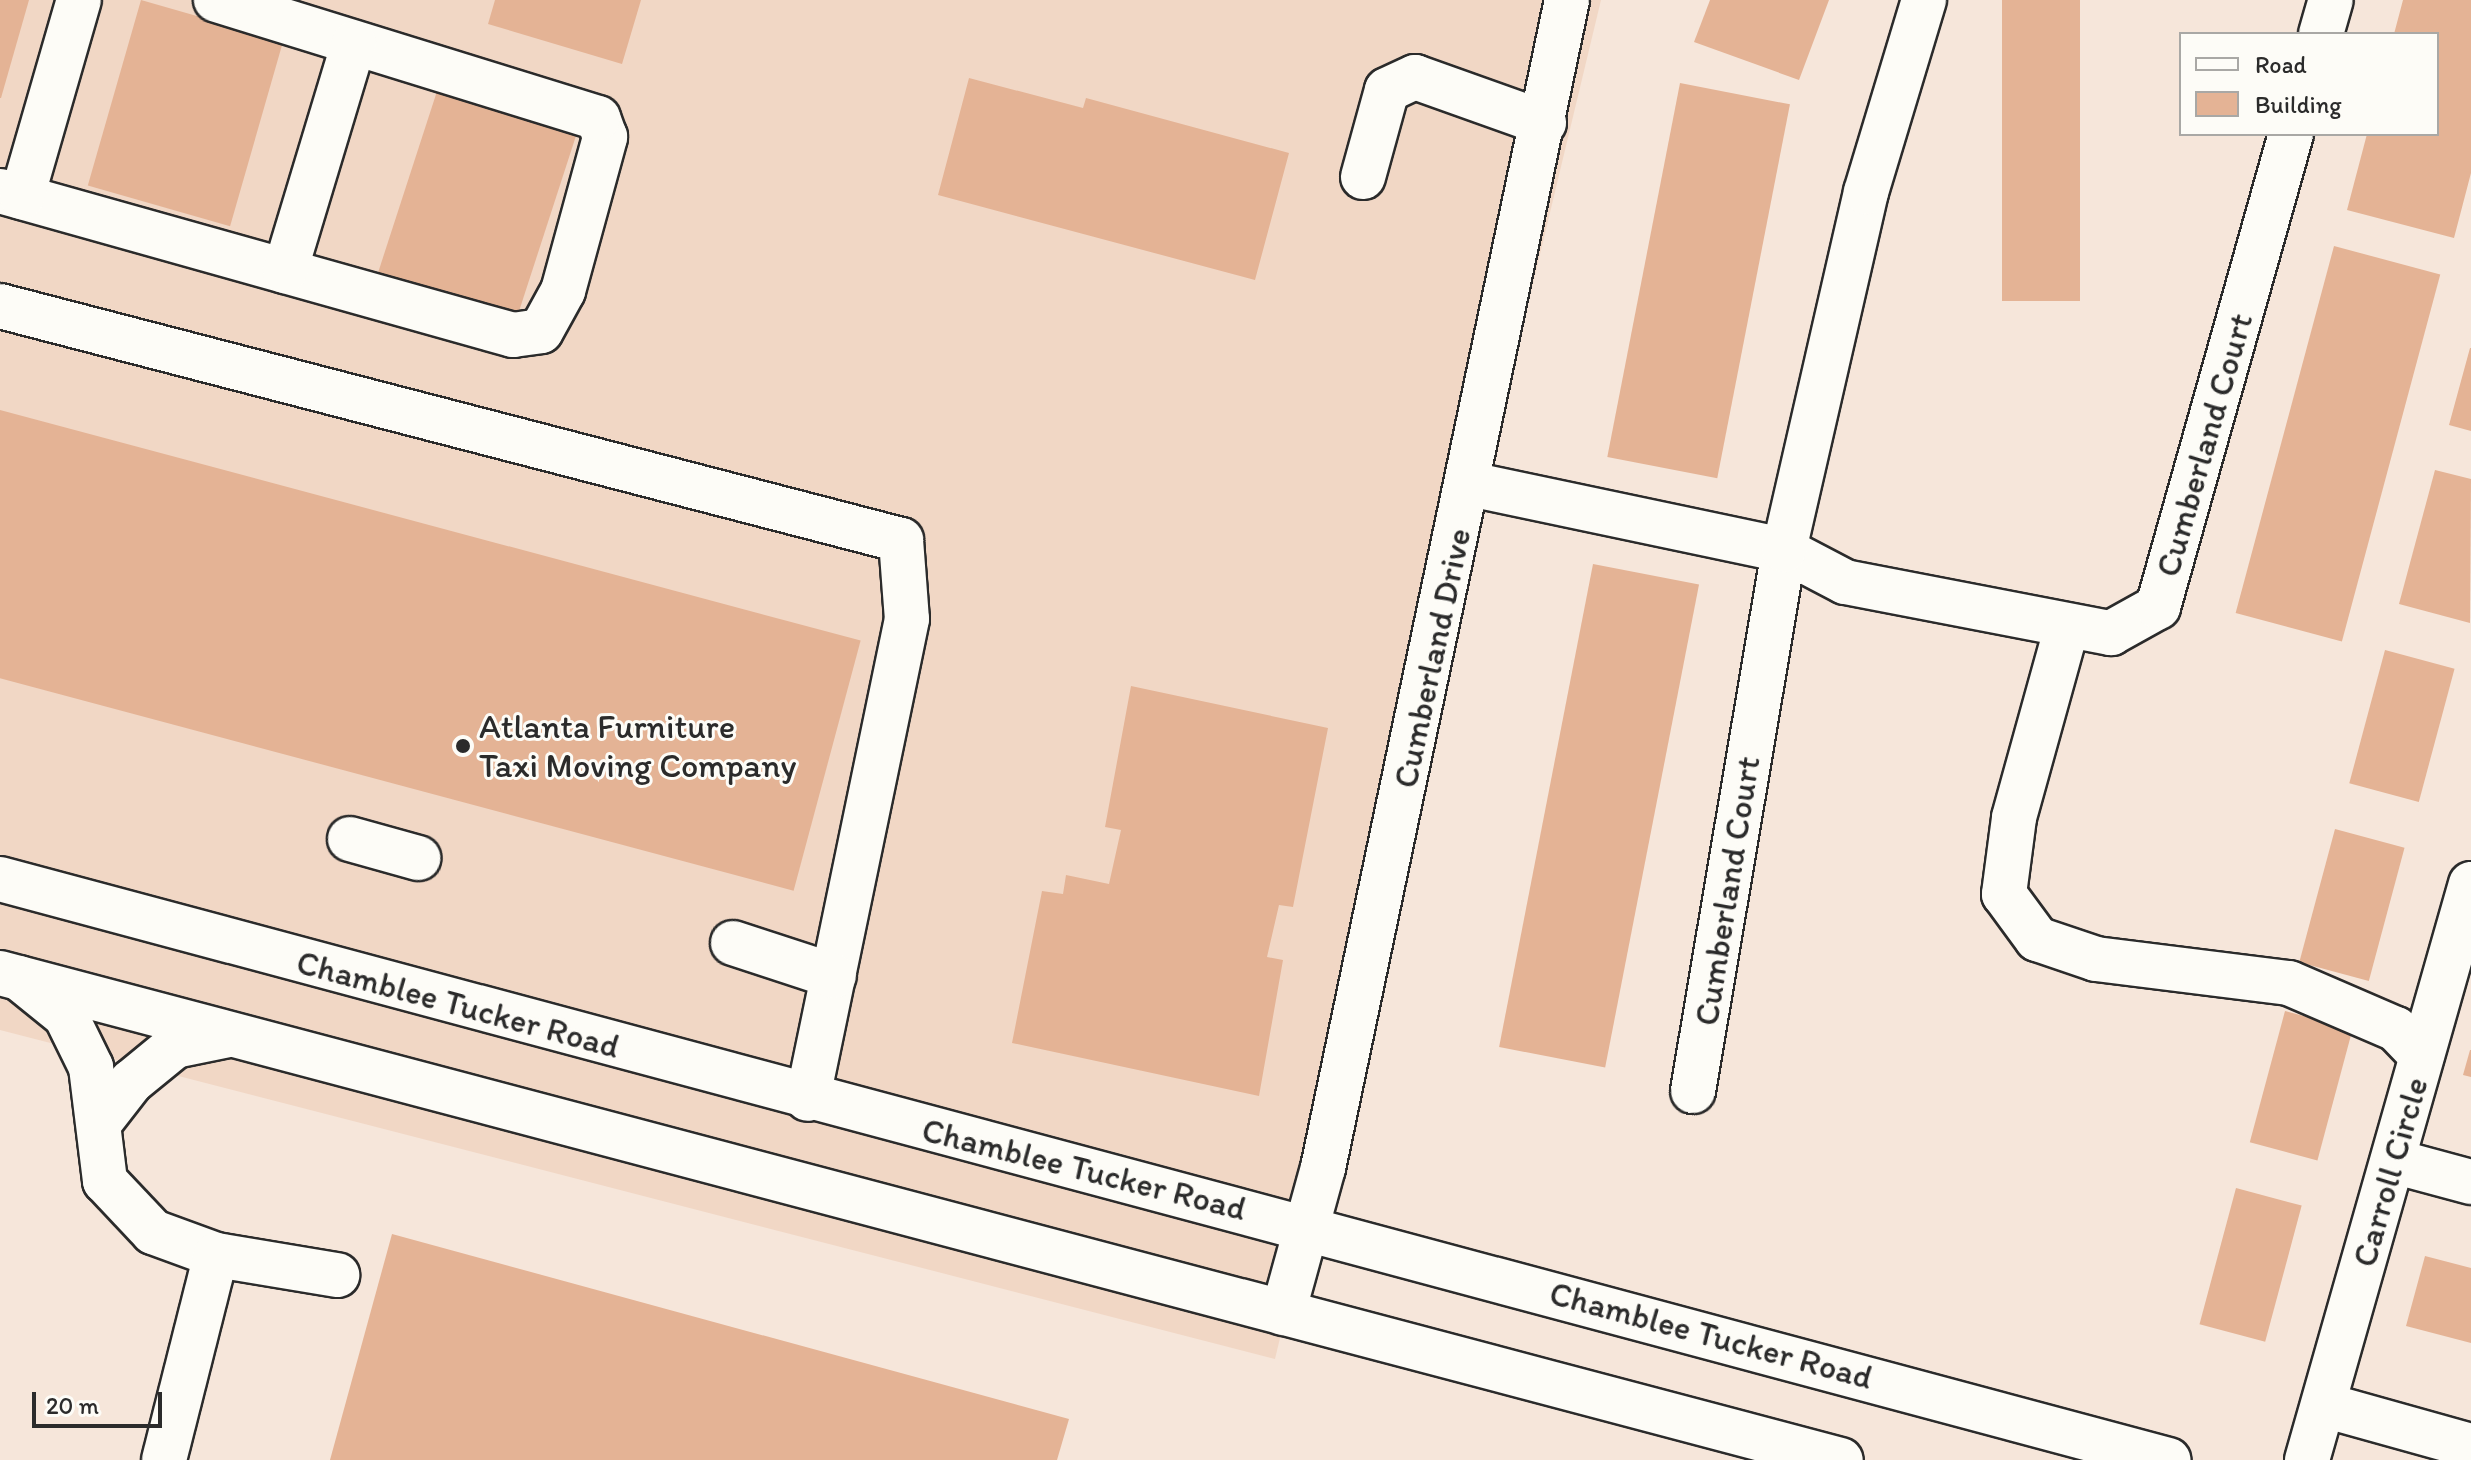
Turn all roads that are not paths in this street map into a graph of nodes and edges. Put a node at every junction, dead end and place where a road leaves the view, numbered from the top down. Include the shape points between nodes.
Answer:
1 (79, 0) edge
2 (216, 0) edge
3 (1567, 0) edge
4 (1924, 0) edge
5 (2331, 0) edge
6 (2322, 32) edge
7 (354, 43) junction
8 (1544, 123) junction
9 (2290, 136) edge
10 (1363, 177) dead end
11 (11, 194) edge
12 (285, 271) junction
13 (0, 306) edge
14 (1470, 484) junction
15 (1784, 550) junction
16 (2066, 630) junction
17 (350, 839) dead end
18 (418, 858) dead end
19 (0, 879) edge
20 (2471, 884) edge
21 (733, 943) dead end
22 (9, 975) edge
23 (834, 976) junction
24 (229, 1035) junction
25 (2422, 1056) junction
26 (1693, 1091) dead end
27 (808, 1099) junction
28 (100, 1122) junction
29 (2393, 1161) junction
30 (2471, 1182) edge
31 (1306, 1225) junction
32 (216, 1255) junction
33 (337, 1275) dead end
34 (1283, 1313) junction
35 (2324, 1405) junction
36 (2471, 1446) edge
37 (164, 1460) edge
38 (1841, 1460) edge
39 (2169, 1460) edge
40 (2307, 1460) edge

1 - 11 street
2 - 7 street
3 - 8 street, Cumberland Drive
4 - 15 street, Cumberland Court via 1866,192
5 - 6 street
7 - 12 street
7 - 12 street via 598,118 605,137 563,291 541,331 513,335
8 - 10 street via 1415,77 1387,90
8 - 14 street, Cumberland Drive
9 - 16 street, Cumberland Court via 2158,607 2111,633
11 - 12 street
13 - 23 street via 901,540 907,619
14 - 15 street, Cumberland Court
14 - 31 street, Cumberland Drive
15 - 16 street, Cumberland Court via 1845,582
15 - 26 street, Cumberland Court
16 - 25 street via 2014,818 2004,894 2037,939 2096,959 2289,983 2396,1029
17 - 18 street
19 - 27 street, Chamblee Tucker Road
20 - 25 street, Carroll Circle
21 - 23 street
22 - 24 street
22 - 28 street via 66,1016 91,1067
23 - 27 street
24 - 28 street via 175,1046 131,1082
24 - 34 street
25 - 29 street, Carroll Circle
27 - 31 street, Chamblee Tucker Road
28 - 32 street via 105,1181 153,1232
29 - 30 street
29 - 35 street, Carroll Circle
31 - 34 street, Cumberland Drive
31 - 39 street, Chamblee Tucker Road
32 - 33 street
32 - 37 street
34 - 38 street
35 - 36 street
35 - 40 street, Carroll Circle

